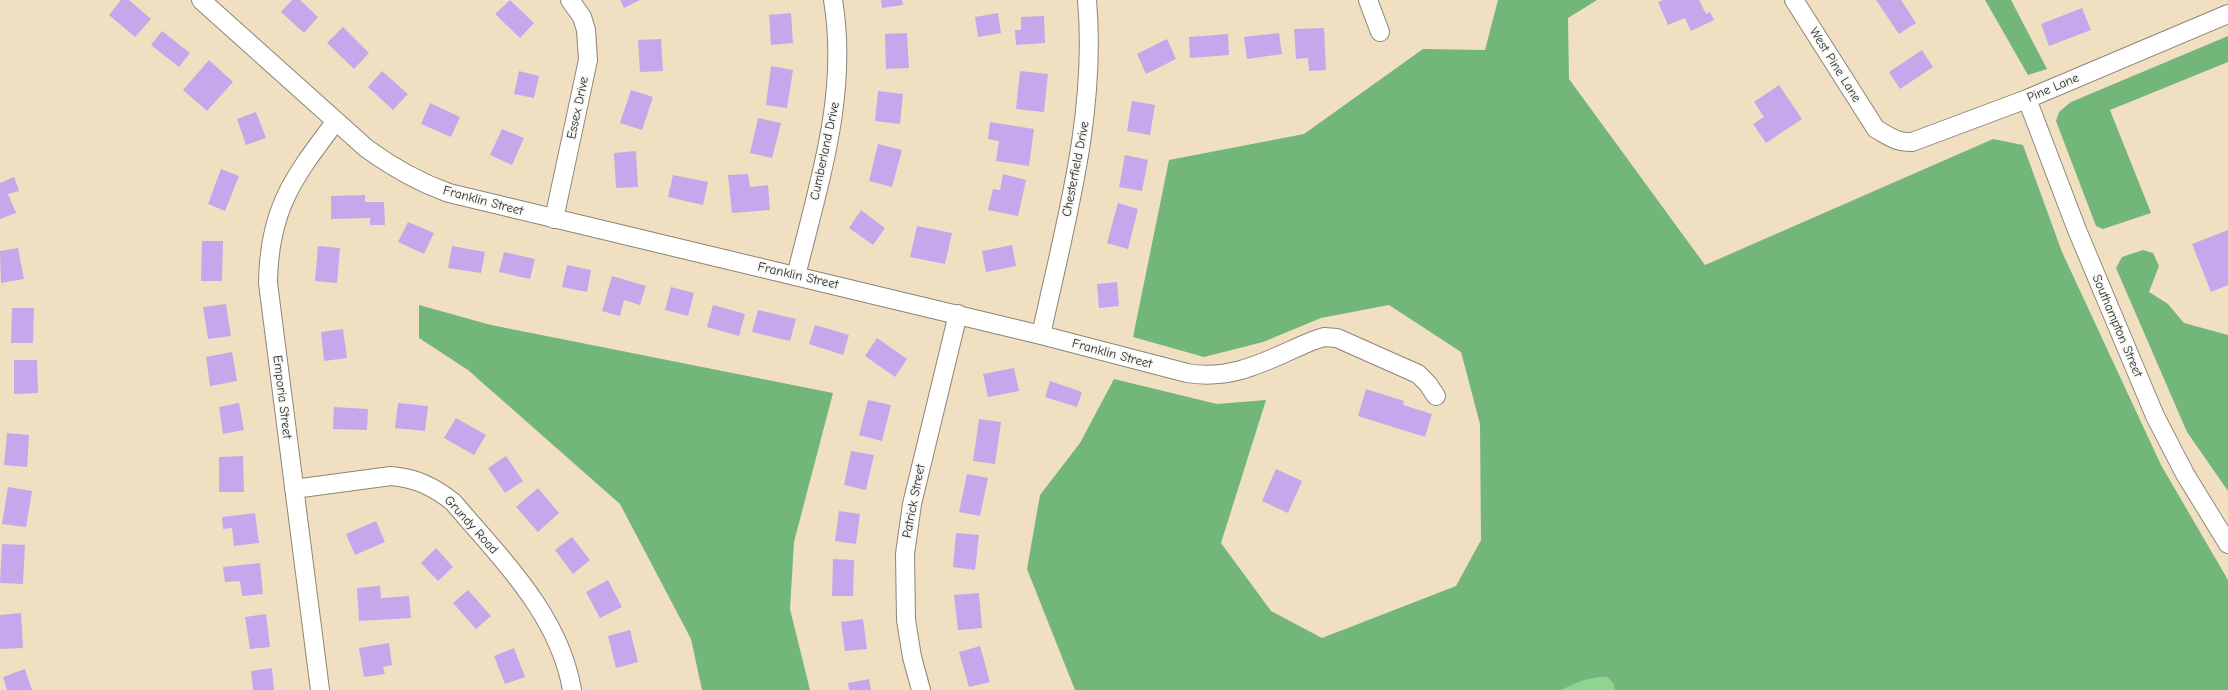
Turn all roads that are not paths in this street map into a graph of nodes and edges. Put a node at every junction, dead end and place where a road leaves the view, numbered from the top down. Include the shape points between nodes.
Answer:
1 (201, 0) edge
2 (570, 0) edge
3 (833, 0) edge
4 (1092, 0) edge
5 (1368, 0) edge
6 (1794, 0) edge
7 (2228, 14) edge
8 (1380, 32) dead end
9 (2027, 99) junction
10 (336, 121) junction
11 (1876, 129) joint
12 (554, 219) junction
13 (796, 276) junction
14 (958, 314) junction
15 (1041, 335) junction
16 (1436, 396) dead end
17 (294, 489) junction
18 (2228, 544) edge
19 (320, 690) edge
20 (572, 690) edge
21 (921, 690) edge

1 - 10 street, Franklin Street
2 - 12 street, Essex Drive via 582,17 586,30 588,60
3 - 13 street, Cumberland Drive via 838,53 832,129
4 - 15 street, Chesterfield Drive via 1086,114 1079,163
5 - 8 street
6 - 11 street, West Pine Lane
7 - 9 street, Pine Lane
9 - 11 street, Pine Lane via 1912,142 1893,140
9 - 18 street, Southampton Street via 2077,230 2155,416 2185,474
10 - 12 street, Franklin Street via 366,148 419,182 449,193
10 - 17 street, Emporia Street via 300,168 282,200 272,230 268,256 268,283
12 - 13 street, Franklin Street
13 - 14 street, Franklin Street
14 - 15 street, Franklin Street
14 - 21 street, Patrick Street via 912,504 904,554 906,620
15 - 16 street, Franklin Street via 1203,376 1243,371 1312,341 1324,337 1337,338 1418,374
17 - 19 street, Emporia Street
17 - 20 street, Grundy Road via 391,476 406,477 425,483 441,492 453,502 534,600 560,648

